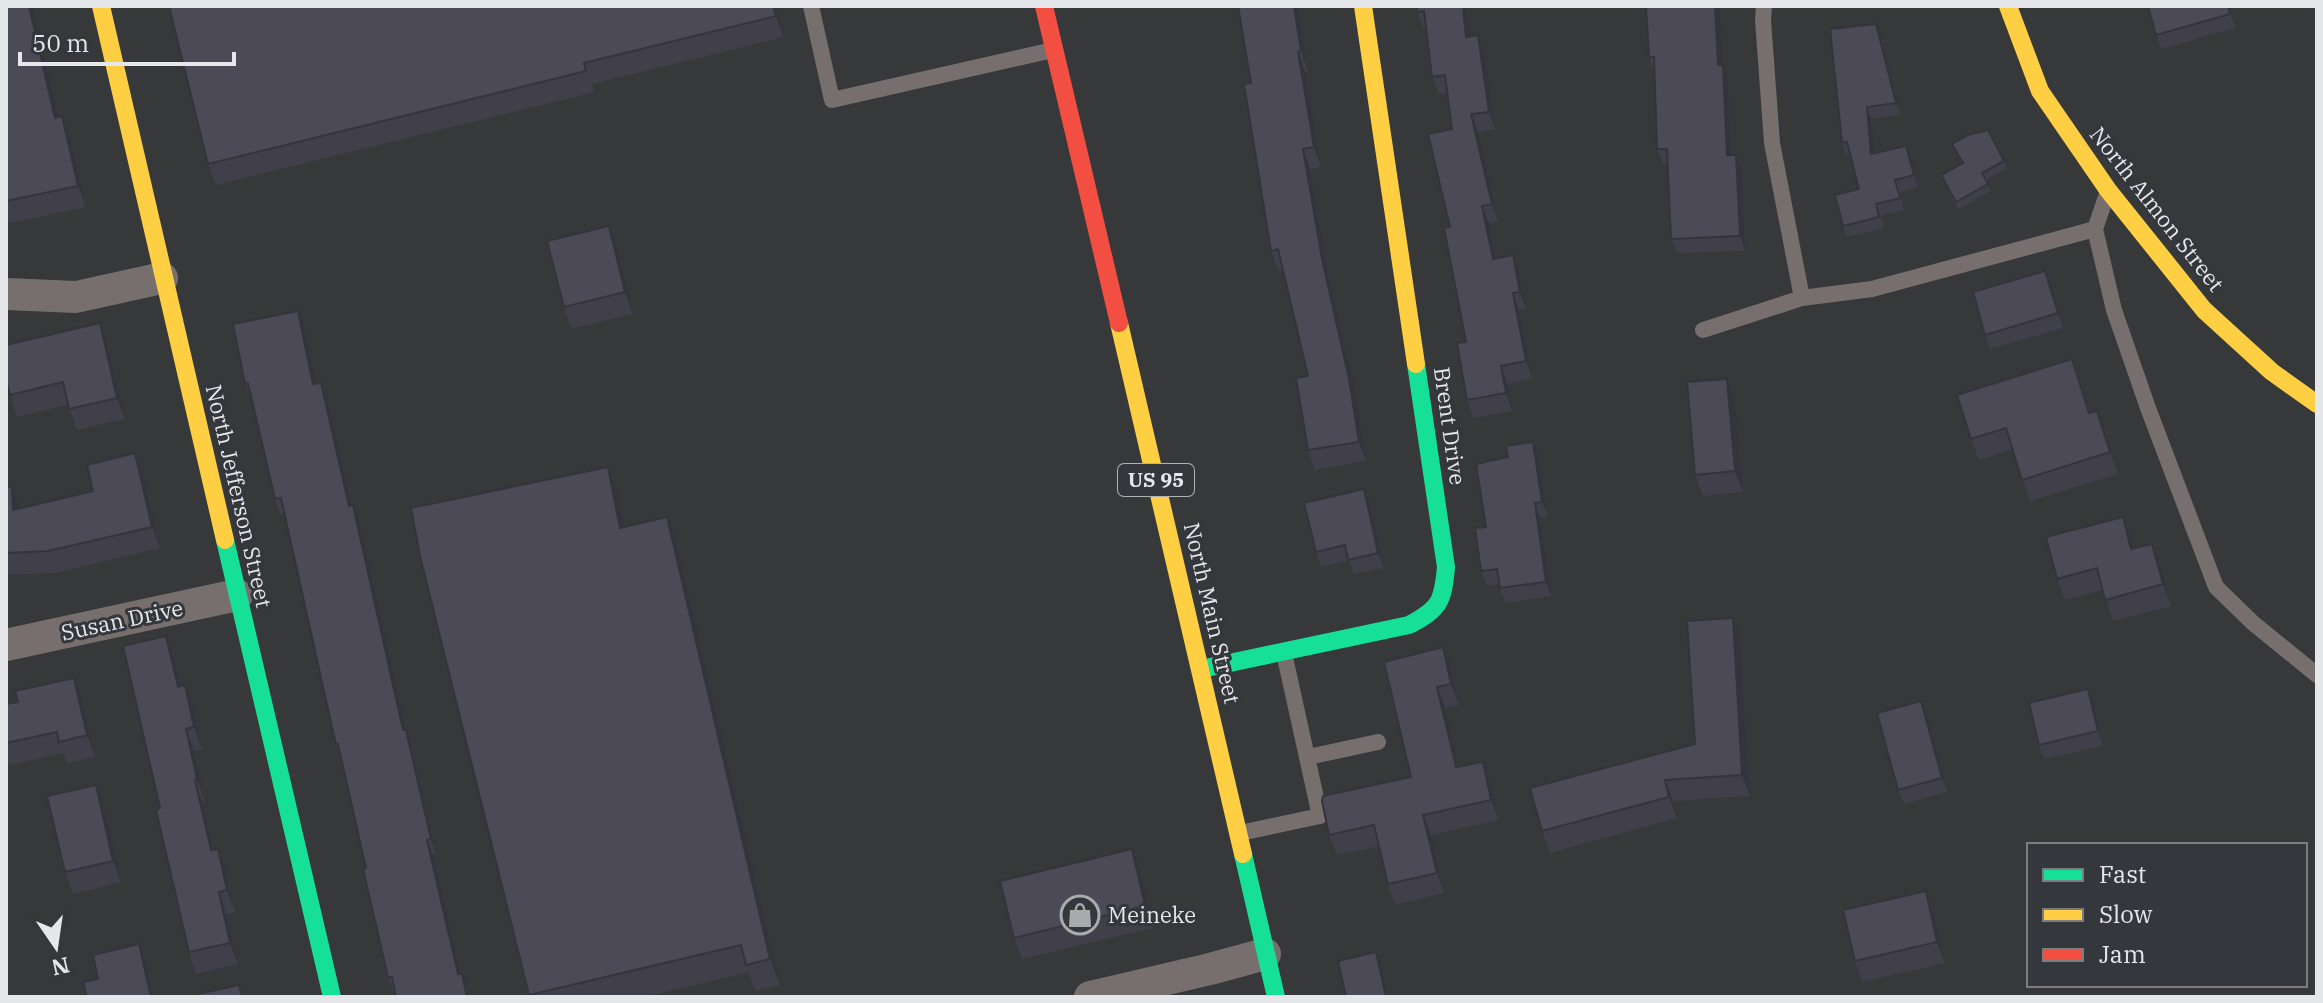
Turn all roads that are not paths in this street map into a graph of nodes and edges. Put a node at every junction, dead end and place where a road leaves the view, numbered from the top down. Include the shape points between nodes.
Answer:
1 (101, 6) edge
2 (811, 6) edge
3 (1044, 6) edge
4 (1363, 6) edge
5 (1764, 6) edge
6 (2008, 6) edge
7 (1053, 50) junction
8 (2108, 190) junction
9 (2095, 229) junction
10 (162, 278) junction
11 (6, 294) edge
12 (1802, 298) junction
13 (1703, 330) dead end
14 (2317, 404) edge
15 (237, 595) junction
16 (6, 645) edge
17 (1283, 651) junction
18 (1201, 669) junction
19 (2317, 675) edge
20 (1378, 742) dead end
21 (1308, 757) junction
22 (1238, 833) junction
23 (1265, 954) junction
24 (1105, 995) edge
25 (332, 997) edge
26 (1276, 997) edge

1 - 10 main road, North Jefferson Street
2 - 7 lane via 832,100
3 - 7 main road, North Main Street / US 95
4 - 17 main road, Brent Drive via 1446,567 1444,594 1433,613 1409,625
5 - 12 lane via 1772,143
6 - 8 main road, North Almon Street via 2040,91
7 - 18 main road, North Main Street / US 95
8 - 9 lane
8 - 14 main road, North Almon Street via 2204,310 2272,372
9 - 12 lane via 1872,289
9 - 19 lane via 2114,310 2216,587
10 - 11 street via 76,297
10 - 15 main road, North Jefferson Street
12 - 13 lane
15 - 16 street, Susan Drive
15 - 25 main road, North Jefferson Street
17 - 18 main road, Brent Drive
17 - 21 lane
18 - 22 main road, North Main Street / US 95
20 - 21 lane
21 - 22 lane via 1320,816
22 - 23 main road, North Main Street / US 95
23 - 24 street
23 - 26 main road, North Main Street / US 95

